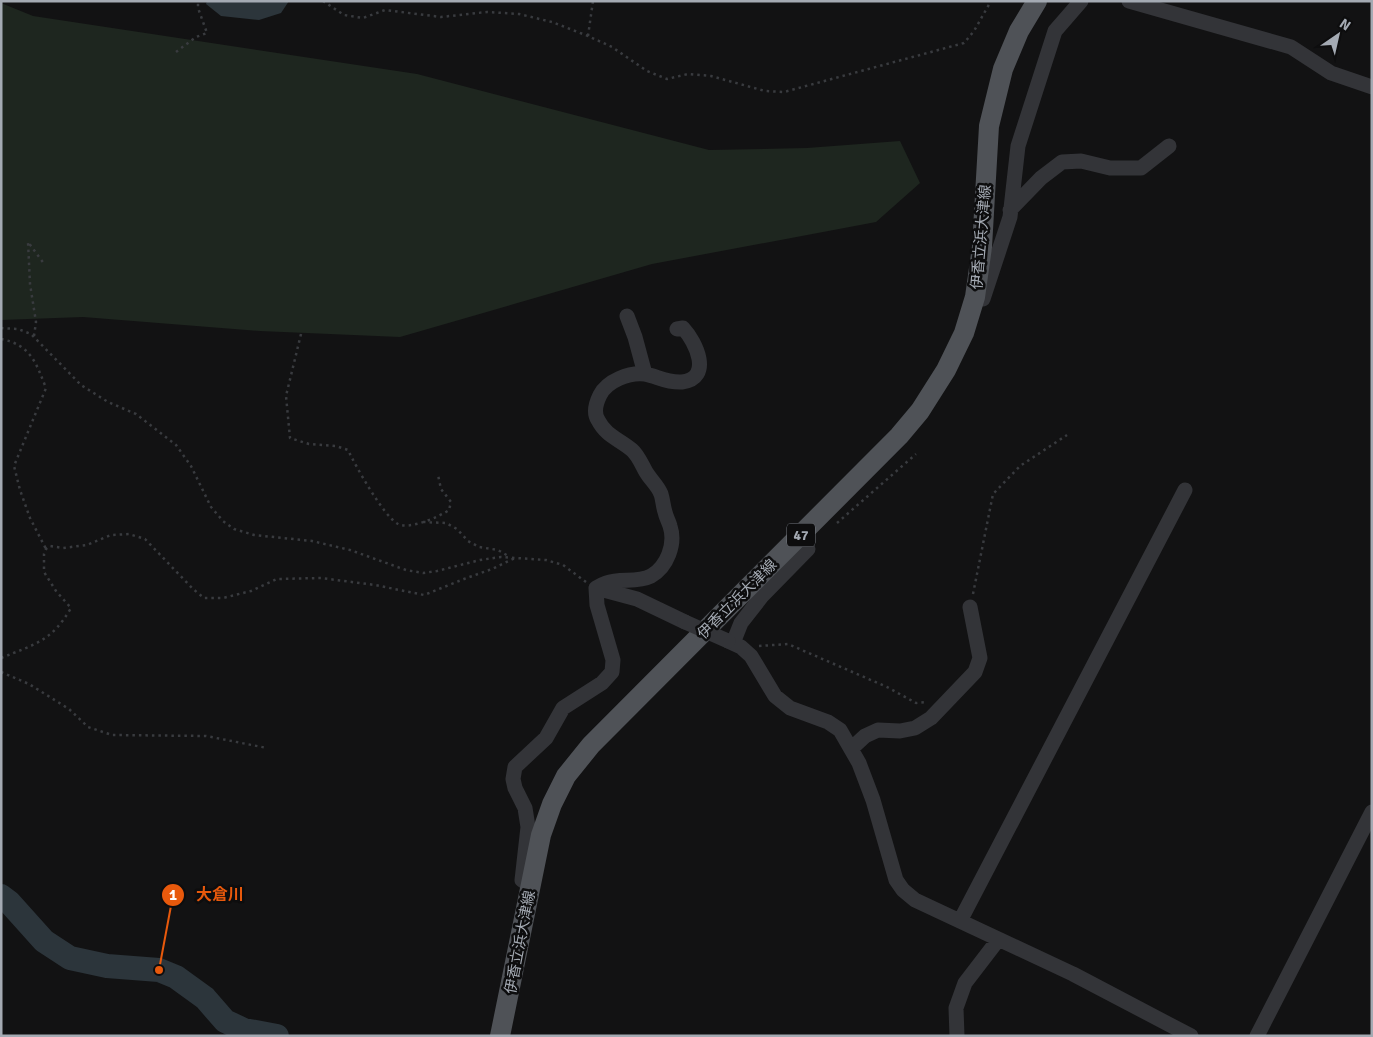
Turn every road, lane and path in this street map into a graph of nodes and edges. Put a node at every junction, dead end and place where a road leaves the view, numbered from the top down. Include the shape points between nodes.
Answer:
1 (198, 1) edge
2 (324, 1) edge
3 (592, 1) edge
4 (991, 1) edge
5 (1036, 1) edge
6 (1081, 1) edge
7 (1129, 1) edge
8 (588, 36) junction
9 (176, 52) dead end
10 (1372, 87) edge
11 (1169, 146) dead end
12 (1010, 210) junction
13 (45, 265) dead end
14 (975, 297) junction
15 (627, 316) dead end
16 (1, 328) edge
17 (677, 328) dead end
18 (302, 334) dead end
19 (34, 336) junction
20 (1, 339) edge
21 (644, 374) junction
22 (1067, 435) dead end
23 (916, 454) dead end
24 (438, 475) dead end
25 (1185, 490) dead end
26 (422, 522) junction
27 (835, 525) dead end
28 (797, 539) junction
29 (46, 549) junction
30 (511, 558) junction
31 (517, 558) junction
32 (596, 588) junction
33 (970, 607) joint
34 (734, 644) junction
35 (1, 658) edge
36 (1, 672) edge
37 (928, 702) dead end
38 (267, 748) dead end
39 (851, 749) junction
40 (1372, 812) edge
41 (531, 886) junction
42 (960, 921) junction
43 (998, 940) junction
44 (500, 1036) edge
45 (957, 1036) edge
46 (1191, 1036) edge
47 (1257, 1036) edge

1 - 9 path via 207,34
2 - 8 path via 344,14 363,18 385,10 440,17 487,12 519,14
3 - 8 path
4 - 8 path via 964,43 784,92 765,91 711,76 688,74 667,79
5 - 14 main road, 伊香立浜大津線 / 47 via 1018,31 1003,68 989,126 982,247
6 - 12 street via 1055,31 1018,146
7 - 10 street via 1291,47 1331,73
11 - 12 street via 1141,168 1062,162 1040,178
12 - 14 street via 983,298
13 - 19 path via 28,242 36,322
14 - 28 main road, 伊香立浜大津線 / 47 via 964,333 946,370 920,411
15 - 21 street
16 - 19 path via 18,328
17 - 21 street via 683,328 692,338 700,358 698,371 692,379 681,382
18 - 26 path via 286,396 290,438 348,450 387,514 398,524 408,526
19 - 30 path via 81,385 136,414 176,445 192,466 211,507 234,529 254,535 312,541 423,573 480,560
20 - 29 path via 15,342 26,350 37,365 46,388 14,466 30,518
21 - 32 street via 613,380 603,389 596,403 595,416 614,439 633,450 661,492 671,528 670,553 652,575 606,583
22 - 33 path via 1020,466 993,494
23 - 27 path
24 - 26 path via 441,489 451,502 449,510
25 - 42 street
26 - 30 path via 446,523 479,547 498,550
28 - 34 street via 808,549 762,596 741,623
28 - 41 main road, 伊香立浜大津線 / 47 via 591,745 566,776 541,835
29 - 31 path via 50,546 87,545 110,535 129,534 145,539 204,598 223,598 251,591 277,579 321,578 424,596
29 - 35 path via 44,572 71,608 61,625 43,641
30 - 31 path
31 - 32 path via 563,565
32 - 34 street, bridge via 637,599
32 - 41 street via 597,605 613,660 612,672 602,683 563,708 546,738 515,767 514,788 525,808 528,827 522,880
33 - 39 street via 980,658 975,672 931,718 915,728 878,730 865,736
34 - 37 path via 788,644 916,703
34 - 39 street via 751,656 775,696 790,708 840,730
36 - 38 path via 69,709 88,727 112,735 206,736
39 - 42 street via 859,763 902,890 915,900
40 - 47 street
41 - 44 main road, 伊香立浜大津線 / 47
42 - 43 street
43 - 45 street via 965,983 956,1008
43 - 46 street via 1073,974

